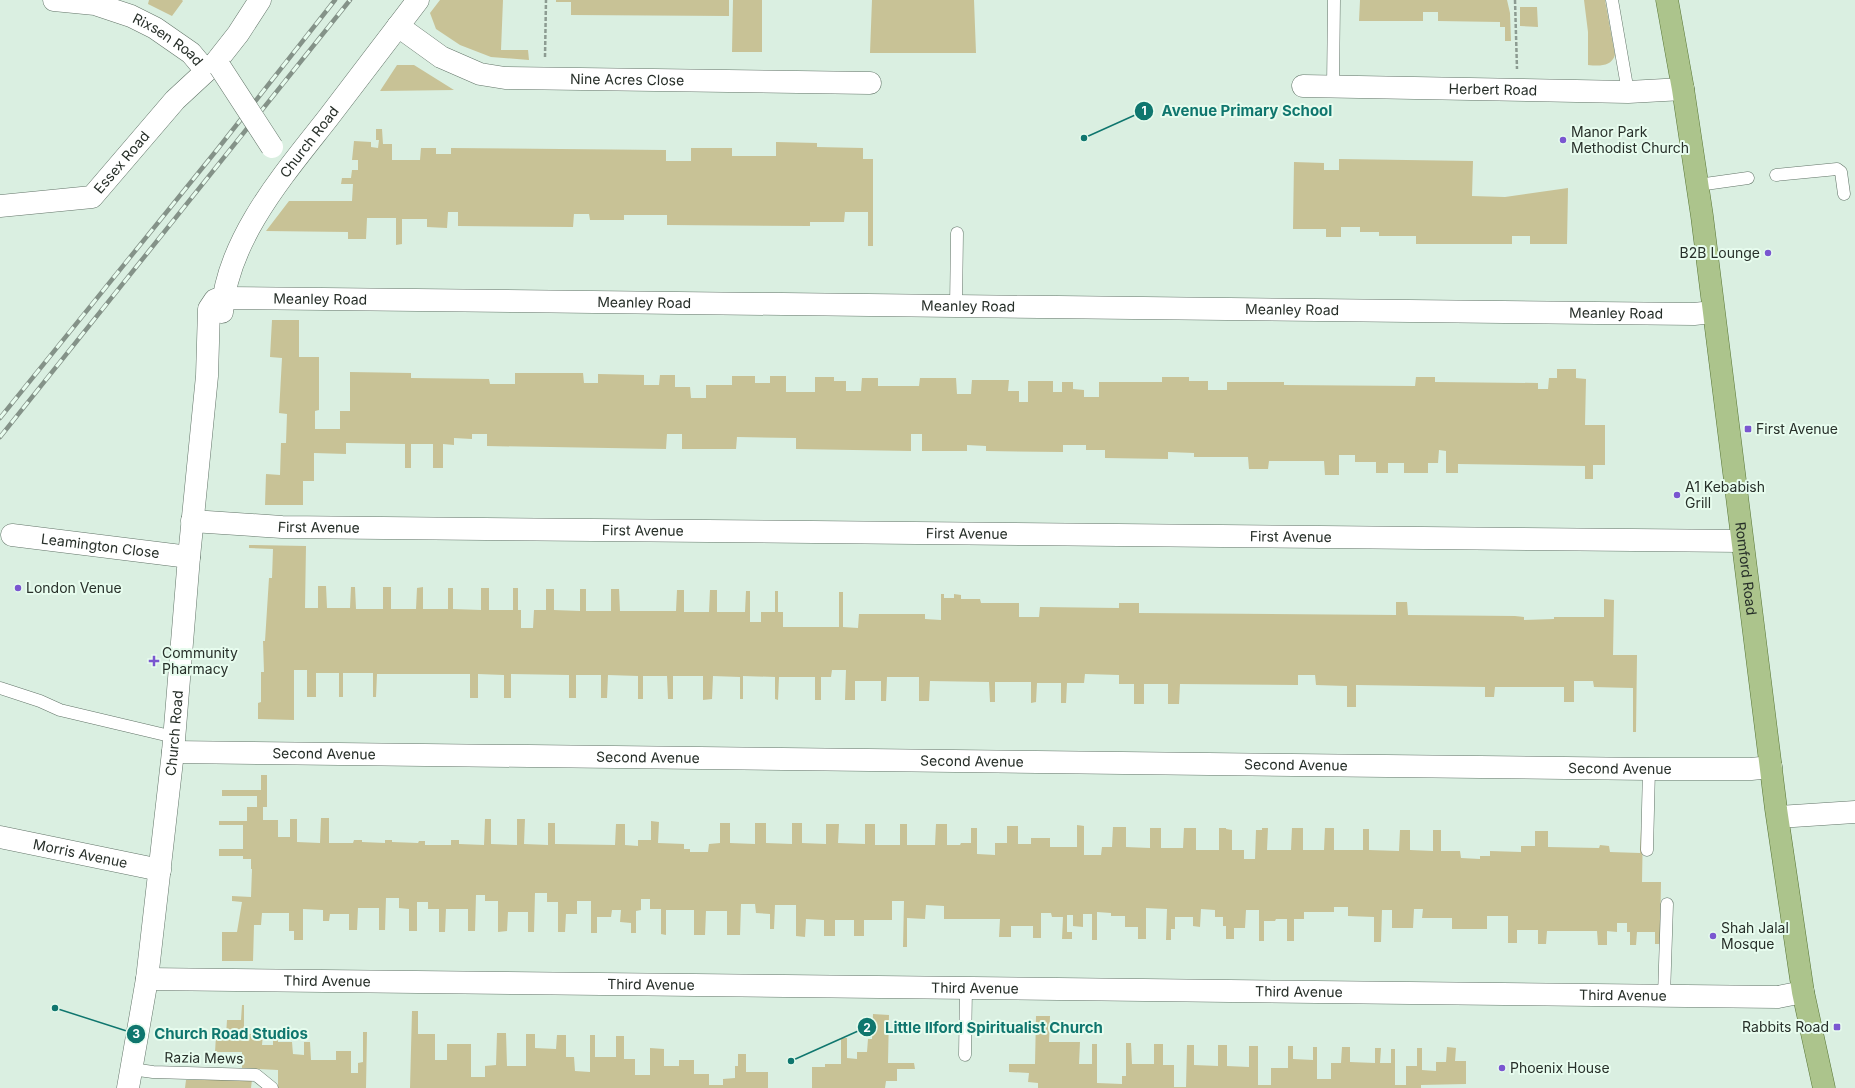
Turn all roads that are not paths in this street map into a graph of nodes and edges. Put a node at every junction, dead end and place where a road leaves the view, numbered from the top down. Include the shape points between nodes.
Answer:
1 (54, 0) edge
2 (260, 0) edge
3 (418, 0) edge
4 (1334, 0) edge
5 (1612, 0) edge
6 (1667, 0) edge
7 (95, 2) edge
8 (398, 26) junction
9 (214, 67) junction
10 (870, 83) dead end
11 (1303, 86) dead end
12 (1333, 87) junction
13 (1683, 89) junction
14 (1628, 92) junction
15 (291, 166) junction
16 (1776, 174) dead end
17 (1748, 178) dead end
18 (1698, 185) junction
19 (1844, 194) dead end
20 (0, 206) edge
21 (957, 233) dead end
22 (223, 298) junction
23 (956, 307) junction
24 (1713, 312) junction
25 (192, 521) junction
26 (12, 535) dead end
27 (1742, 541) junction
28 (189, 557) junction
29 (0, 688) edge
30 (173, 744) junction
31 (1771, 767) junction
32 (1649, 769) junction
33 (1855, 812) edge
34 (1778, 817) junction
35 (0, 837) edge
36 (1646, 850) dead end
37 (160, 870) junction
38 (1667, 904) dead end
39 (147, 979) junction
40 (966, 988) junction
41 (1804, 992) junction
42 (1664, 996) junction
43 (965, 1055) dead end
44 (130, 1079) edge
45 (272, 1088) edge
46 (1824, 1088) edge

1 - 7 street, Rixsen Road
2 - 9 street, Essex Road
3 - 8 street, Church Road
4 - 12 lane
5 - 14 lane
6 - 13 main road, Romford Road
7 - 9 street, Rixsen Road via 155,28
8 - 10 street, Nine Acres Close via 441,57 480,74 505,78
8 - 15 street, Church Road
9 - 15 street, Rixsen Road, bridge via 272,147
9 - 20 street, Essex Road via 175,100 92,197
11 - 12 street, Herbert Road
12 - 14 street, Herbert Road
13 - 14 street, Herbert Road
13 - 18 main road, Romford Road
15 - 22 street, Church Road via 249,228
16 - 19 lane via 1837,169 1841,172
17 - 18 lane
18 - 24 main road, Romford Road
21 - 23 lane
22 - 23 street, Meanley Road
22 - 25 street, Church Road via 220,326 207,376
23 - 24 street, Meanley Road via 1694,314
24 - 27 main road, Romford Road
25 - 27 street, First Avenue via 282,527
25 - 28 street, Church Road
26 - 28 street, Leamington Close
27 - 31 main road, Romford Road
28 - 30 street, Church Road
29 - 30 lane via 60,710
30 - 32 street, Second Avenue
30 - 37 street, Church Road
31 - 32 street, Second Avenue
31 - 34 main road, Romford Road
32 - 36 lane
33 - 34 street
34 - 41 main road, Romford Road
35 - 37 street, Morris Avenue
37 - 39 street, Church Road
38 - 42 lane
39 - 40 street, Third Avenue
39 - 44 street, Church Road
40 - 42 street, Third Avenue
40 - 43 lane
41 - 42 street, Third Avenue via 1778,997
41 - 46 main road, Romford Road
44 - 45 lane, Razia Mews via 153,1072 256,1075

